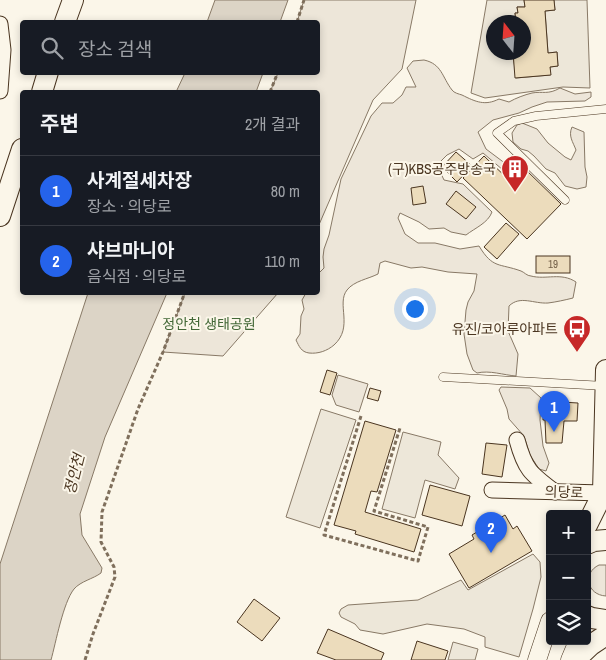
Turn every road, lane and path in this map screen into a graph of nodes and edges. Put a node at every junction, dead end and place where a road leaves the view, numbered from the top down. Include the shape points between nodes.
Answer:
1 (73, 0) edge
2 (304, 0) edge
3 (66, 20) edge
4 (298, 20) edge
5 (0, 24) edge
6 (47, 75) edge
7 (277, 75) edge
8 (43, 90) edge
9 (271, 90) edge
10 (0, 91) edge
11 (606, 109) edge
12 (20, 155) edge
13 (566, 200) dead end
14 (0, 216) edge
15 (184, 295) edge
16 (443, 377) dead end
17 (605, 378) edge
18 (361, 416) dead end
19 (400, 428) dead end
20 (517, 440) dead end
21 (492, 490) dead end
22 (555, 492) junction
23 (604, 497) edge
24 (591, 518) edge
25 (606, 540) edge
26 (591, 542) edge
27 (546, 633) edge
28 (606, 634) edge
29 (576, 645) edge
30 (84, 660) edge
31 (537, 660) edge
32 (570, 660) edge
33 (575, 660) edge

1 - 3 main road
2 - 4 path
5 - 10 street via 3,50
6 - 8 main road
7 - 9 path
11 - 13 lane via 536,116 514,121 497,133
12 - 14 main road
15 - 30 path via 138,409 102,512 101,542 116,577
16 - 17 lane
17 - 23 main road, 의당로
18 - 19 path via 324,535 418,561 428,527 374,511
20 - 22 street via 527,468
21 - 22 street, 의당로
22 - 23 street, 의당로
23 - 24 main road
25 - 26 main road
27 - 31 street
28 - 33 main road
29 - 32 street

